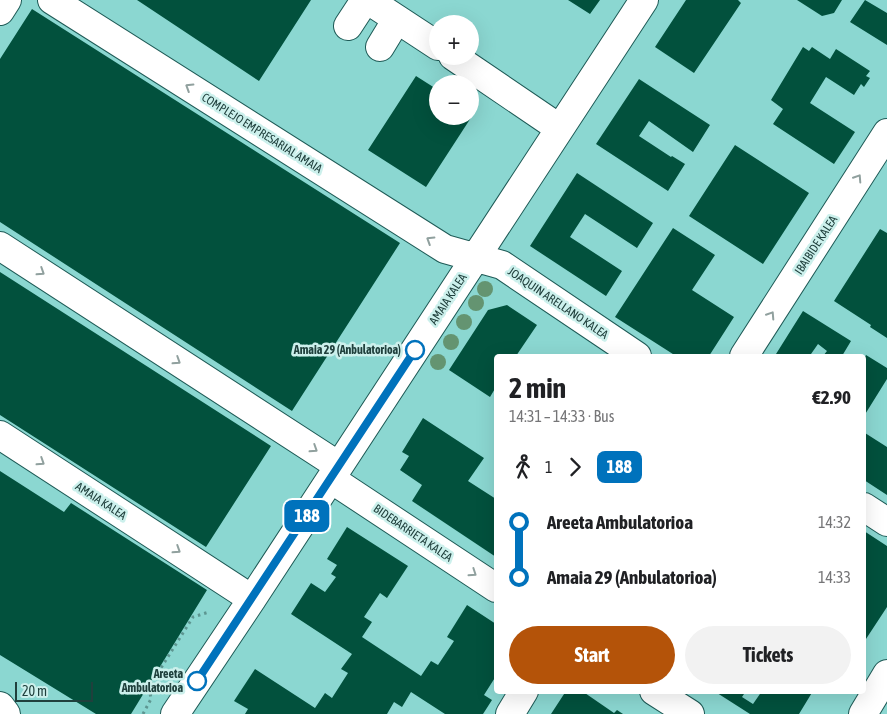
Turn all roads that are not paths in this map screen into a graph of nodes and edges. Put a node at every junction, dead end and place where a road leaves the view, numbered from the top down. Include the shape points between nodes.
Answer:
1 (7, 0) edge
2 (52, 0) edge
3 (366, 0) edge
4 (644, 0) edge
5 (0, 11) edge
6 (397, 20) junction
7 (348, 26) dead end
8 (429, 40) edge
9 (380, 47) dead end
10 (466, 65) edge
11 (559, 128) junction
12 (887, 133) edge
13 (0, 246) edge
14 (475, 257) junction
15 (633, 354) edge
16 (745, 354) edge
17 (0, 435) edge
18 (335, 472) junction
19 (866, 508) edge
20 (887, 522) edge
21 (494, 587) edge
22 (244, 594) junction
23 (887, 674) edge
24 (522, 694) edge
25 (659, 694) edge
26 (0, 706) edge
27 (6, 714) edge
28 (175, 714) edge
29 (510, 714) edge
30 (690, 714) edge
31 (863, 714) edge

1 - 5 street
14 -> 2 street, COMPLEJO EMPRESARIAL AMAIA via 445,249
3 - 6 street
3 - 7 street
4 - 11 street, AMAIA KALEA
6 - 8 street
6 - 9 street
10 - 11 street
11 - 14 street, AMAIA KALEA
16 -> 12 street, IBAIBIDE KALEA
13 -> 18 street
14 - 15 street, JOAQUIN ARELLANO KALEA via 502,265
14 - 18 street, AMAIA KALEA
17 -> 22 street, AMAIA KALEA
18 -> 21 street, BIDEBARRIETA KALEA
18 - 22 street, AMAIA KALEA
19 - 20 street
22 - 28 street, AMAIA KALEA
23 - 31 street
24 - 29 street
25 - 30 street
26 - 27 street

